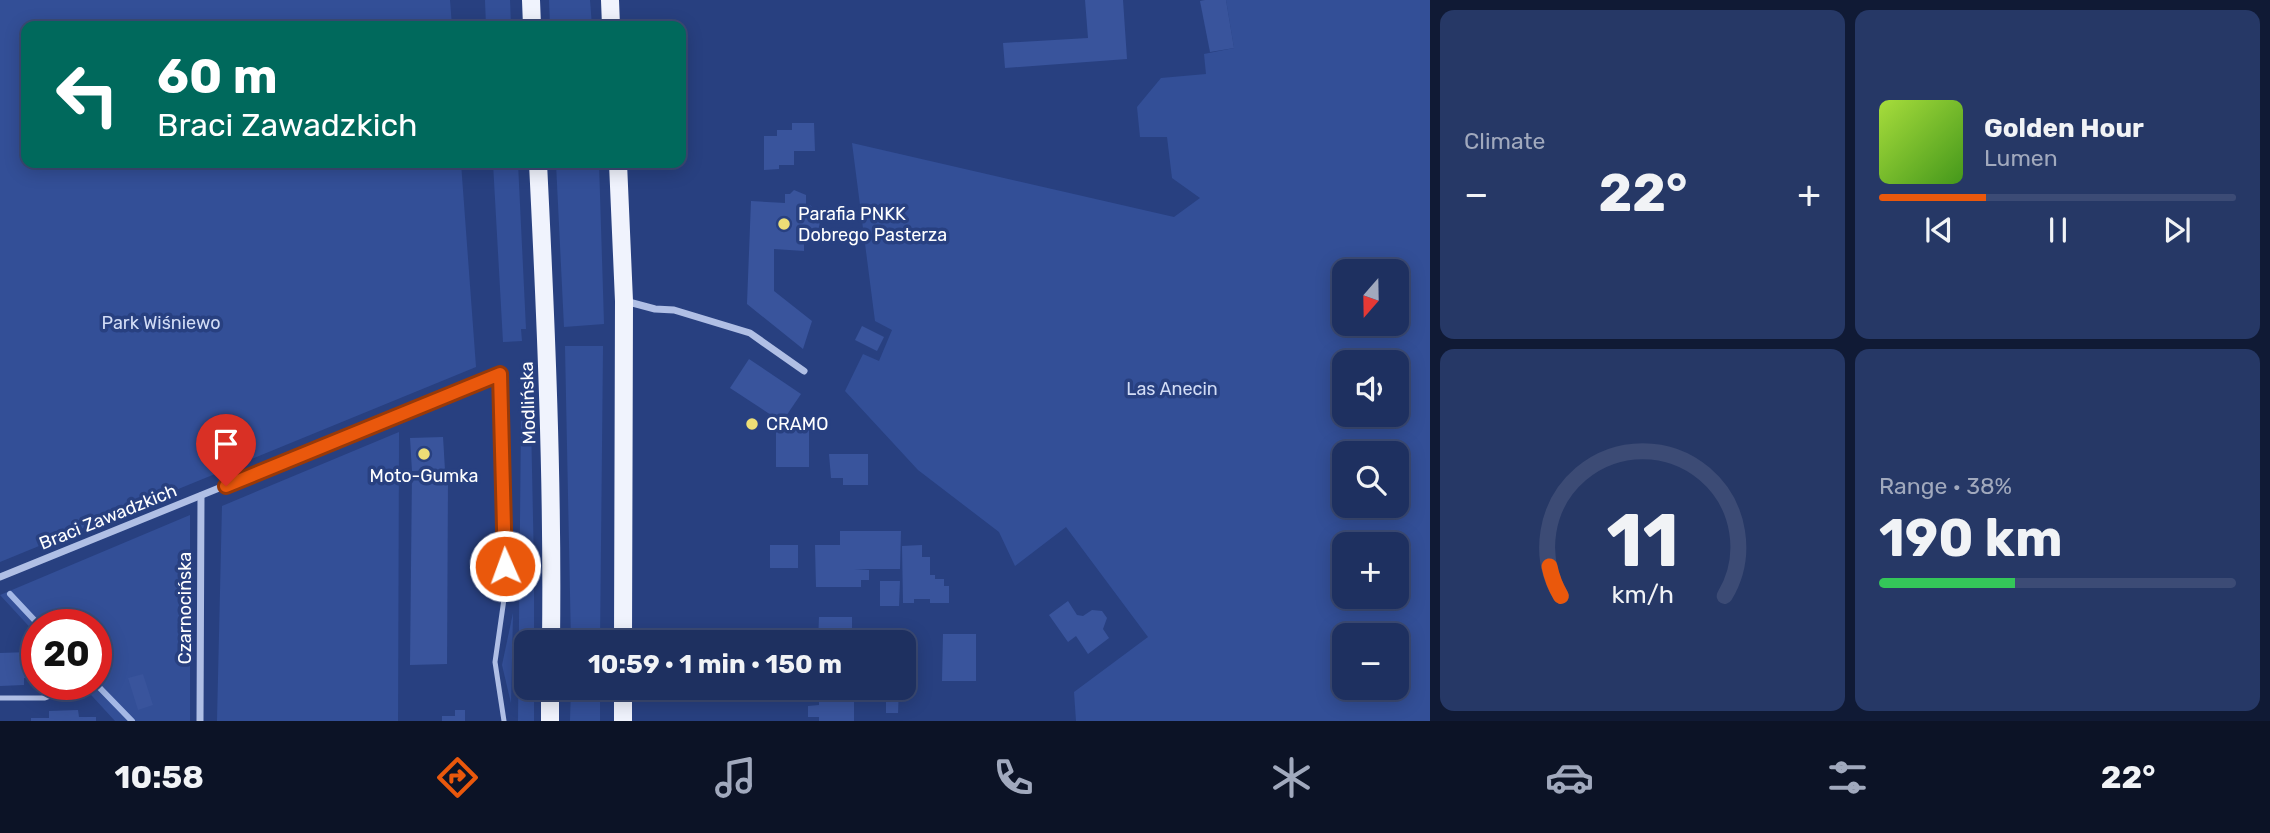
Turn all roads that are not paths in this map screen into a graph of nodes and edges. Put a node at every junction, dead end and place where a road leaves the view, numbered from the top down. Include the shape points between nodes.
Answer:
1 (531, 0) edge
2 (610, 0) edge
3 (532, 21) edge
4 (611, 21) edge
5 (538, 168) edge
6 (618, 168) edge
7 (624, 301) junction
8 (804, 372) dead end
9 (500, 374) joint
10 (201, 496) junction
11 (0, 577) edge
12 (551, 630) edge
13 (623, 630) edge
14 (0, 698) edge
15 (21, 698) edge
16 (550, 700) edge
17 (623, 700) edge
18 (200, 721) edge
19 (504, 721) edge
20 (550, 721) edge
21 (623, 721) edge

1 - 3 main road
2 - 4 main road
5 - 12 main road, Modlińska via 551,452
6 - 7 main road
7 - 8 street via 674,310 750,333
7 - 13 main road
9 - 10 street, Braci Zawadzkich
9 - 19 lane via 505,592 495,662
10 - 11 street, Braci Zawadzkich
10 - 18 street, Czarnocińska
14 - 15 lane
16 - 20 main road
17 - 21 main road

